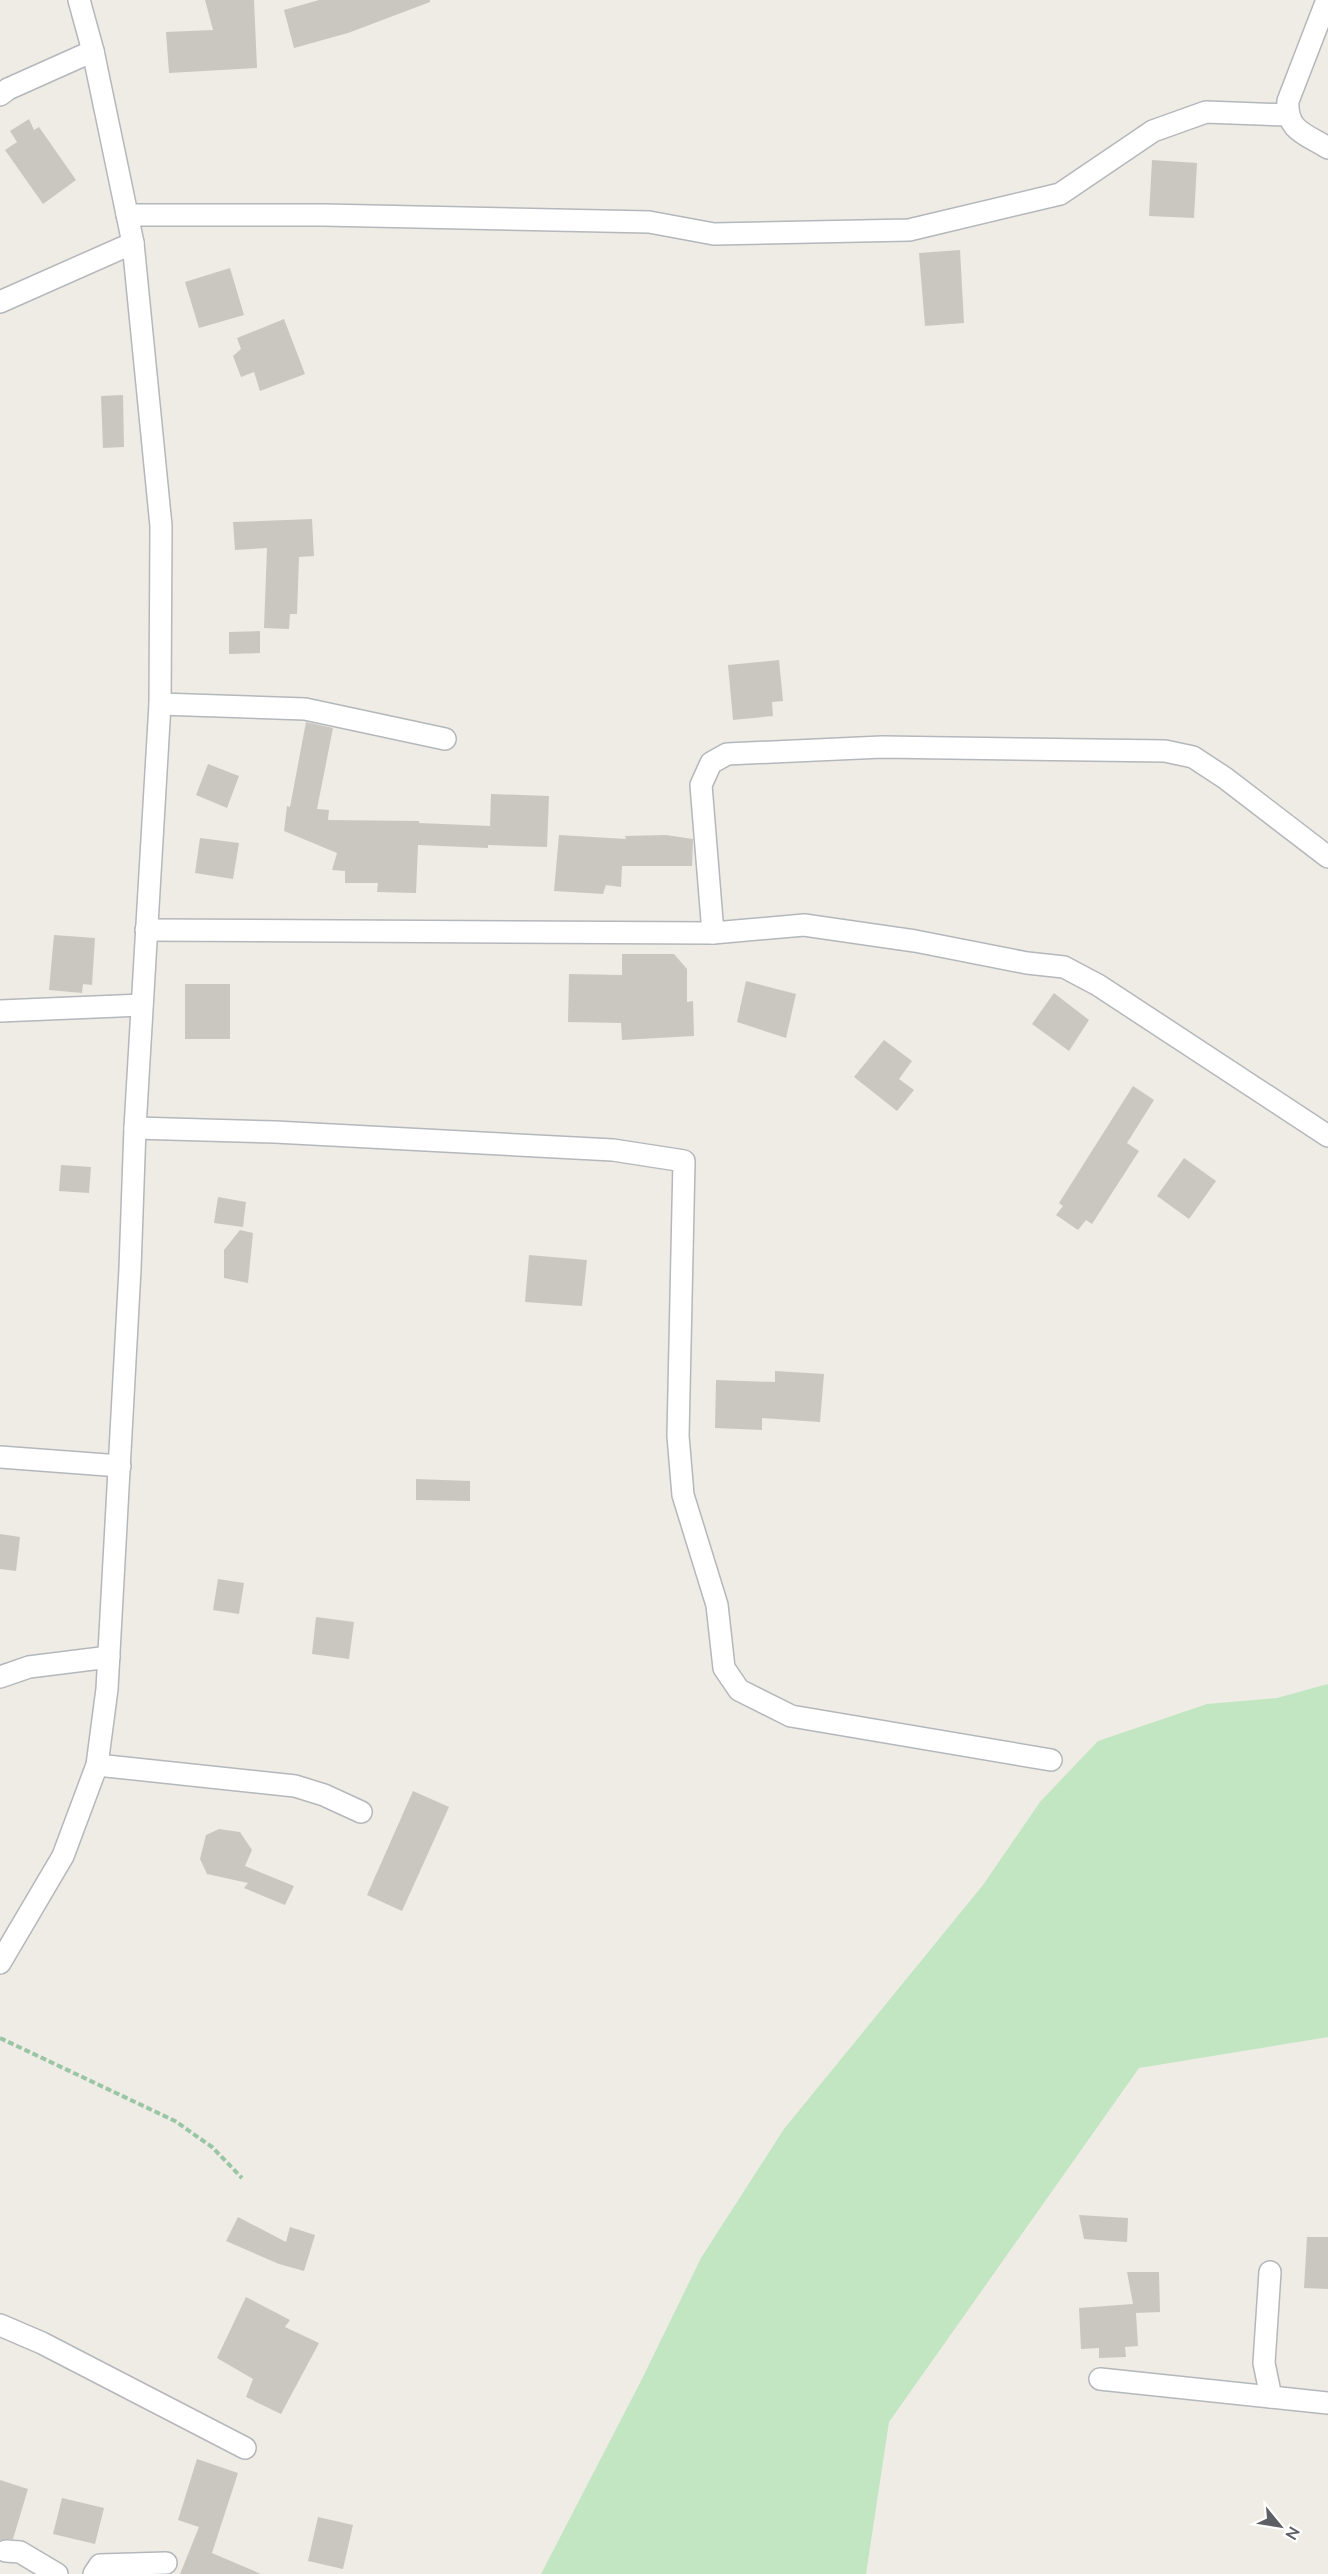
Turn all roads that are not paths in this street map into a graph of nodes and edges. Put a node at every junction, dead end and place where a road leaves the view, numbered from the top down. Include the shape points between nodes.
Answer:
1 (79, 0) edge
2 (1327, 0) edge
3 (93, 51) junction
4 (0, 95) edge
5 (1287, 115) junction
6 (1328, 148) edge
7 (127, 215) junction
8 (133, 243) junction
9 (0, 302) edge
10 (160, 704) junction
11 (445, 739) dead end
12 (1328, 857) edge
13 (146, 930) junction
14 (713, 933) junction
15 (142, 1005) junction
16 (0, 1011) edge
17 (135, 1128) junction
18 (1328, 1136) edge
19 (0, 1457) edge
20 (120, 1466) junction
21 (109, 1657) junction
22 (0, 1677) edge
23 (1051, 1760) dead end
24 (98, 1765) junction
25 (361, 1812) dead end
26 (0, 1963) edge
27 (1270, 2272) dead end
28 (0, 2325) edge
29 (1100, 2379) dead end
30 (1271, 2397) junction
31 (1328, 2403) edge
32 (245, 2448) dead end
33 (6, 2551) dead end
34 (166, 2563) dead end
35 (57, 2574) edge
36 (94, 2574) edge

1 - 3 street
2 - 5 street via 1288,101
3 - 4 street
3 - 7 street
5 - 6 street via 1294,127
5 - 7 street via 1206,112 1153,131 1060,194 909,230 714,234 649,222
7 - 8 street
8 - 9 street
8 - 10 street via 161,526
10 - 11 street via 305,709
10 - 13 street
12 - 14 street via 1193,757 1165,752 882,747 727,754 711,763 701,785
13 - 14 street
13 - 15 street
14 - 18 street via 804,926 1064,967 1098,985
15 - 16 street
15 - 17 street
17 - 20 street
17 - 23 street via 601,1149 684,1161 678,1436 683,1495 717,1605 723,1668 739,1690 791,1716
19 - 20 street
20 - 21 street
21 - 22 street via 29,1667
21 - 24 street
24 - 25 street via 295,1786
24 - 26 street via 63,1856
27 - 30 street via 1264,2363
28 - 32 street
29 - 30 street
30 - 31 street
33 - 35 street via 20,2552
34 - 36 street via 100,2565

